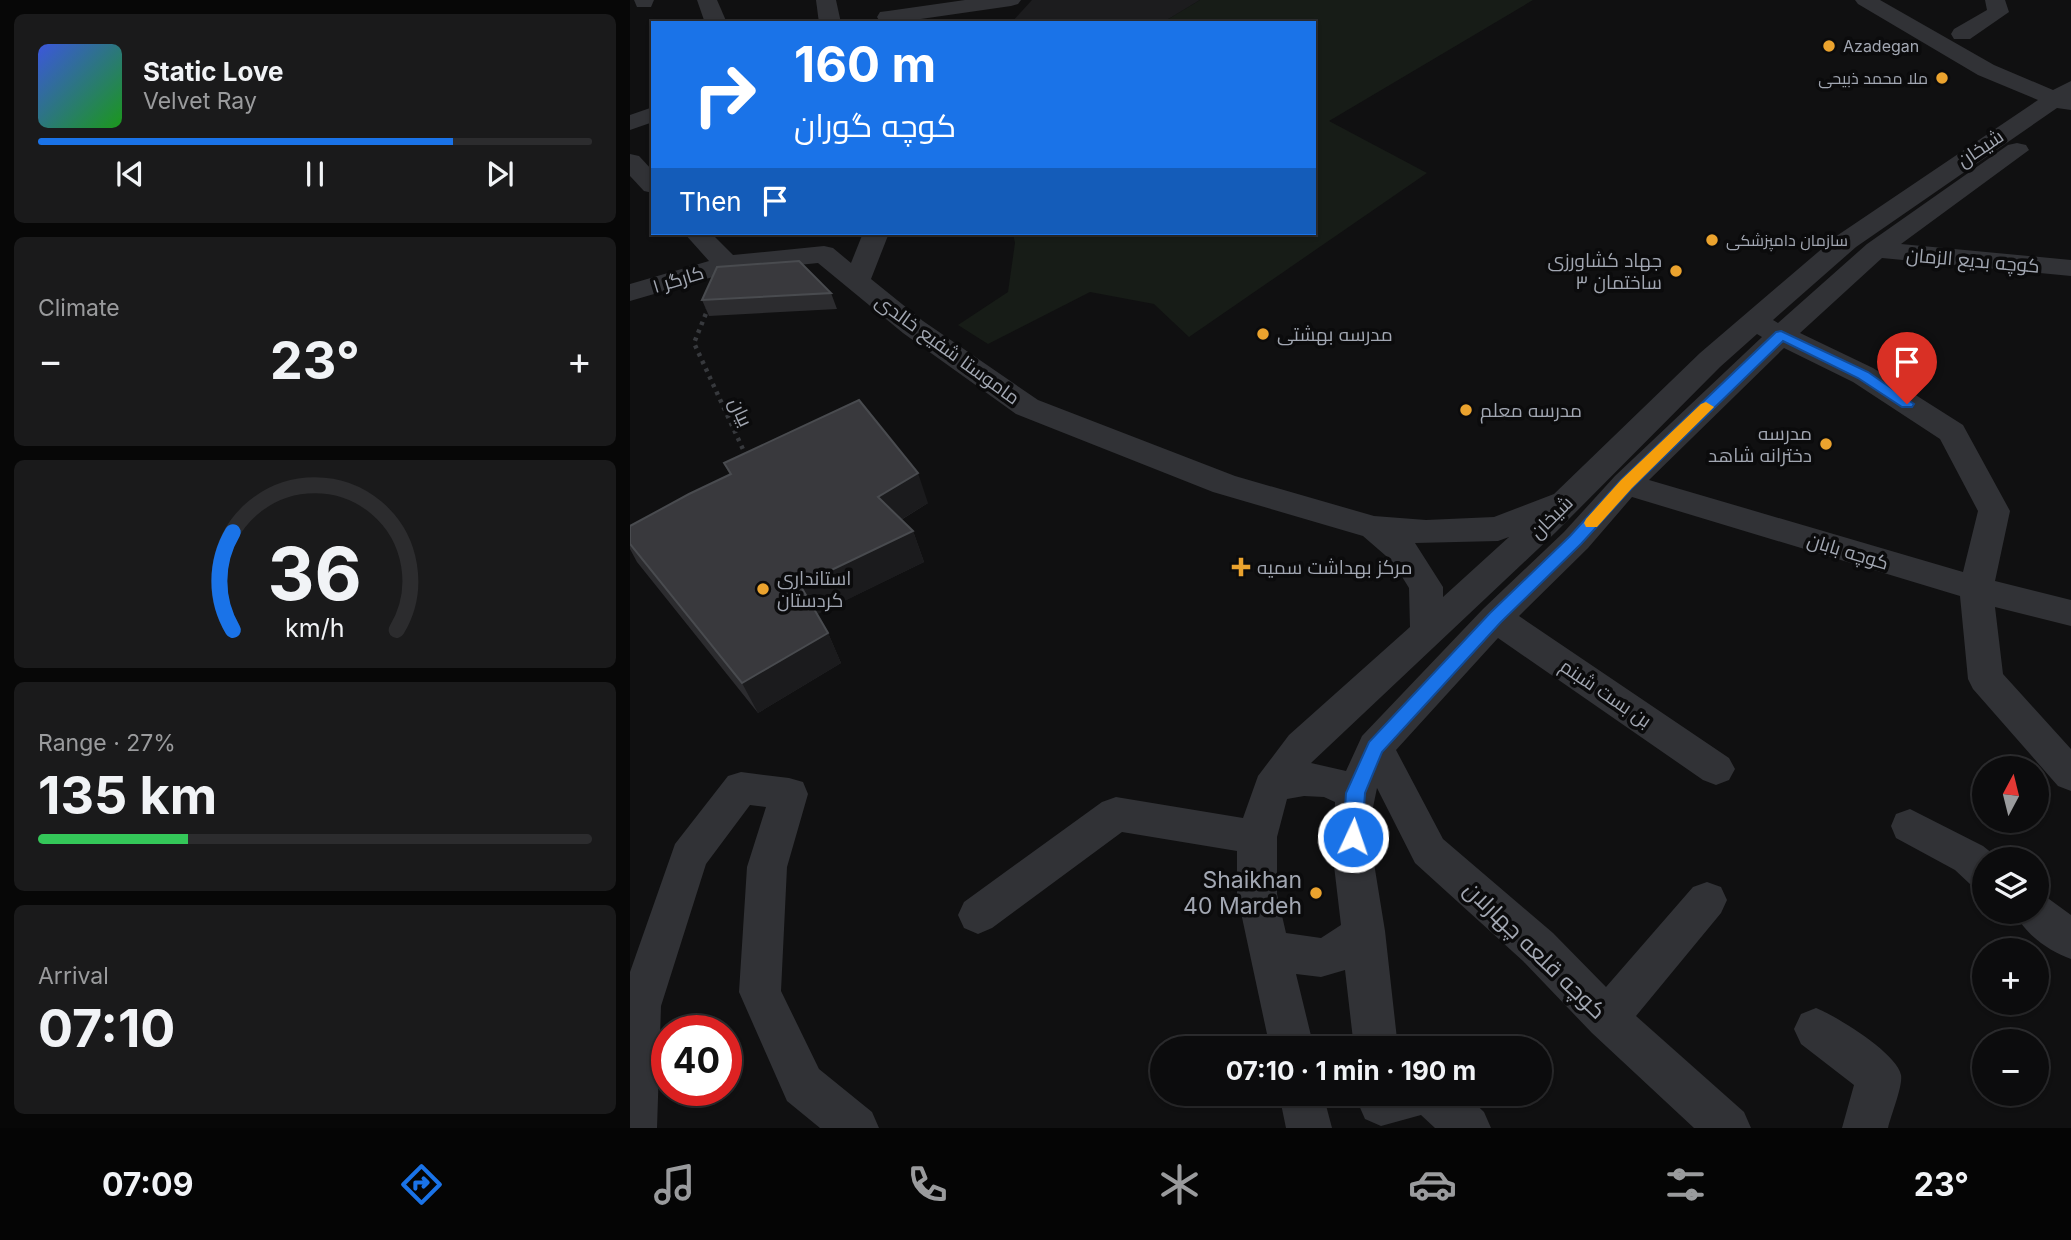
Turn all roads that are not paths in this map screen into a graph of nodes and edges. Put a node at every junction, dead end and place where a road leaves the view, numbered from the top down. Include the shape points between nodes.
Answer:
1 (707, 0) edge
2 (826, 0) edge
3 (1011, 0) edge
4 (1865, 0) edge
5 (1906, 0) edge
6 (1995, 0) edge
7 (888, 13) edge
8 (715, 21) edge
9 (830, 21) edge
10 (992, 21) edge
11 (1962, 34) junction
12 (1984, 44) dead end
13 (2006, 55) dead end
14 (2068, 97) edge
15 (651, 115) edge
16 (630, 123) edge
17 (639, 162) edge
18 (651, 183) edge
19 (699, 235) edge
20 (875, 235) edge
21 (1876, 250) junction
22 (726, 264) junction
23 (2071, 268) edge
24 (857, 281) junction
25 (630, 293) edge
26 (1767, 329) junction
27 (1626, 484) junction
28 (1567, 500) junction
29 (1374, 528) junction
30 (1976, 589) junction
31 (2071, 613) edge
32 (1495, 618) junction
33 (1427, 633) junction
34 (1375, 747) junction
35 (1716, 769) dead end
36 (2071, 775) edge
37 (1271, 788) junction
38 (1356, 793) junction
39 (1910, 826) dead end
40 (1257, 837) junction
41 (1972, 861) edge
42 (1707, 900) dead end
43 (978, 915) dead end
44 (2049, 923) edge
45 (1364, 931) junction
46 (2071, 940) edge
47 (1271, 948) junction
48 (1607, 1018) junction
49 (1816, 1029) dead end
50 (1289, 1036) edge
51 (1375, 1036) edge
52 (1304, 1106) edge
53 (1445, 1106) edge
54 (634, 1128) edge
55 (856, 1128) edge
56 (1309, 1128) edge
57 (1468, 1128) edge
58 (1728, 1128) edge
59 (1865, 1128) edge

1 - 8 street
2 - 9 street
3 - 7 street
3 - 10 street
4 - 14 street via 1986,70
5 - 11 street
6 - 11 street via 1997,12
11 - 12 street
13 - 14 street
14 - 21 street, شیخان
14 - 26 street, شیخان via 1847,241
15 - 16 street
17 - 18 street
19 - 22 street
20 - 24 street
21 - 23 street, کوچه بدیع الزمان
21 - 26 street, شیخان
22 - 24 street, ماموستا شفیع خالدی via 824,254
22 - 25 street, کارگر ۱
24 - 29 street, ماموستا شفیع خالدی via 913,327 1027,407 1224,484
26 - 27 street, شیخان
26 - 28 street, شیخان via 1710,360
26 - 30 street via 1863,375 1952,432 1994,511
27 - 30 street, کوچه بابان
27 - 32 street, شیخان
28 - 29 street via 1498,529 1426,533
28 - 33 street, شیخان
29 - 33 street via 1405,553 1426,587
30 - 31 street, کوچه بابان
30 - 36 street via 1986,679
32 - 34 street, شیخان
32 - 35 street, بن بست شبنم
33 - 37 street, شیخان via 1302,746
34 - 38 street, شیخان
34 - 48 street, کوچه قلعه چهارلان via 1429,851 1538,947
37 - 38 street via 1294,779 1317,778
37 - 40 street, شیخان
38 - 45 street, شیخان via 1353,857
39 - 41 street
40 - 43 street via 1116,814
40 - 47 street, شیخان via 1257,894
42 - 48 street
44 - 46 street
45 - 47 street via 1342,952 1321,960
45 - 51 street, شیخان
47 - 50 street, شیخان
48 - 58 street, کوچه قلعه چهارلان
49 - 59 street via 1879,1076
52 - 56 street
53 - 57 street
54 - 55 street via 640,1006 689,856 741,788 789,794 767,867 760,992 803,1085

